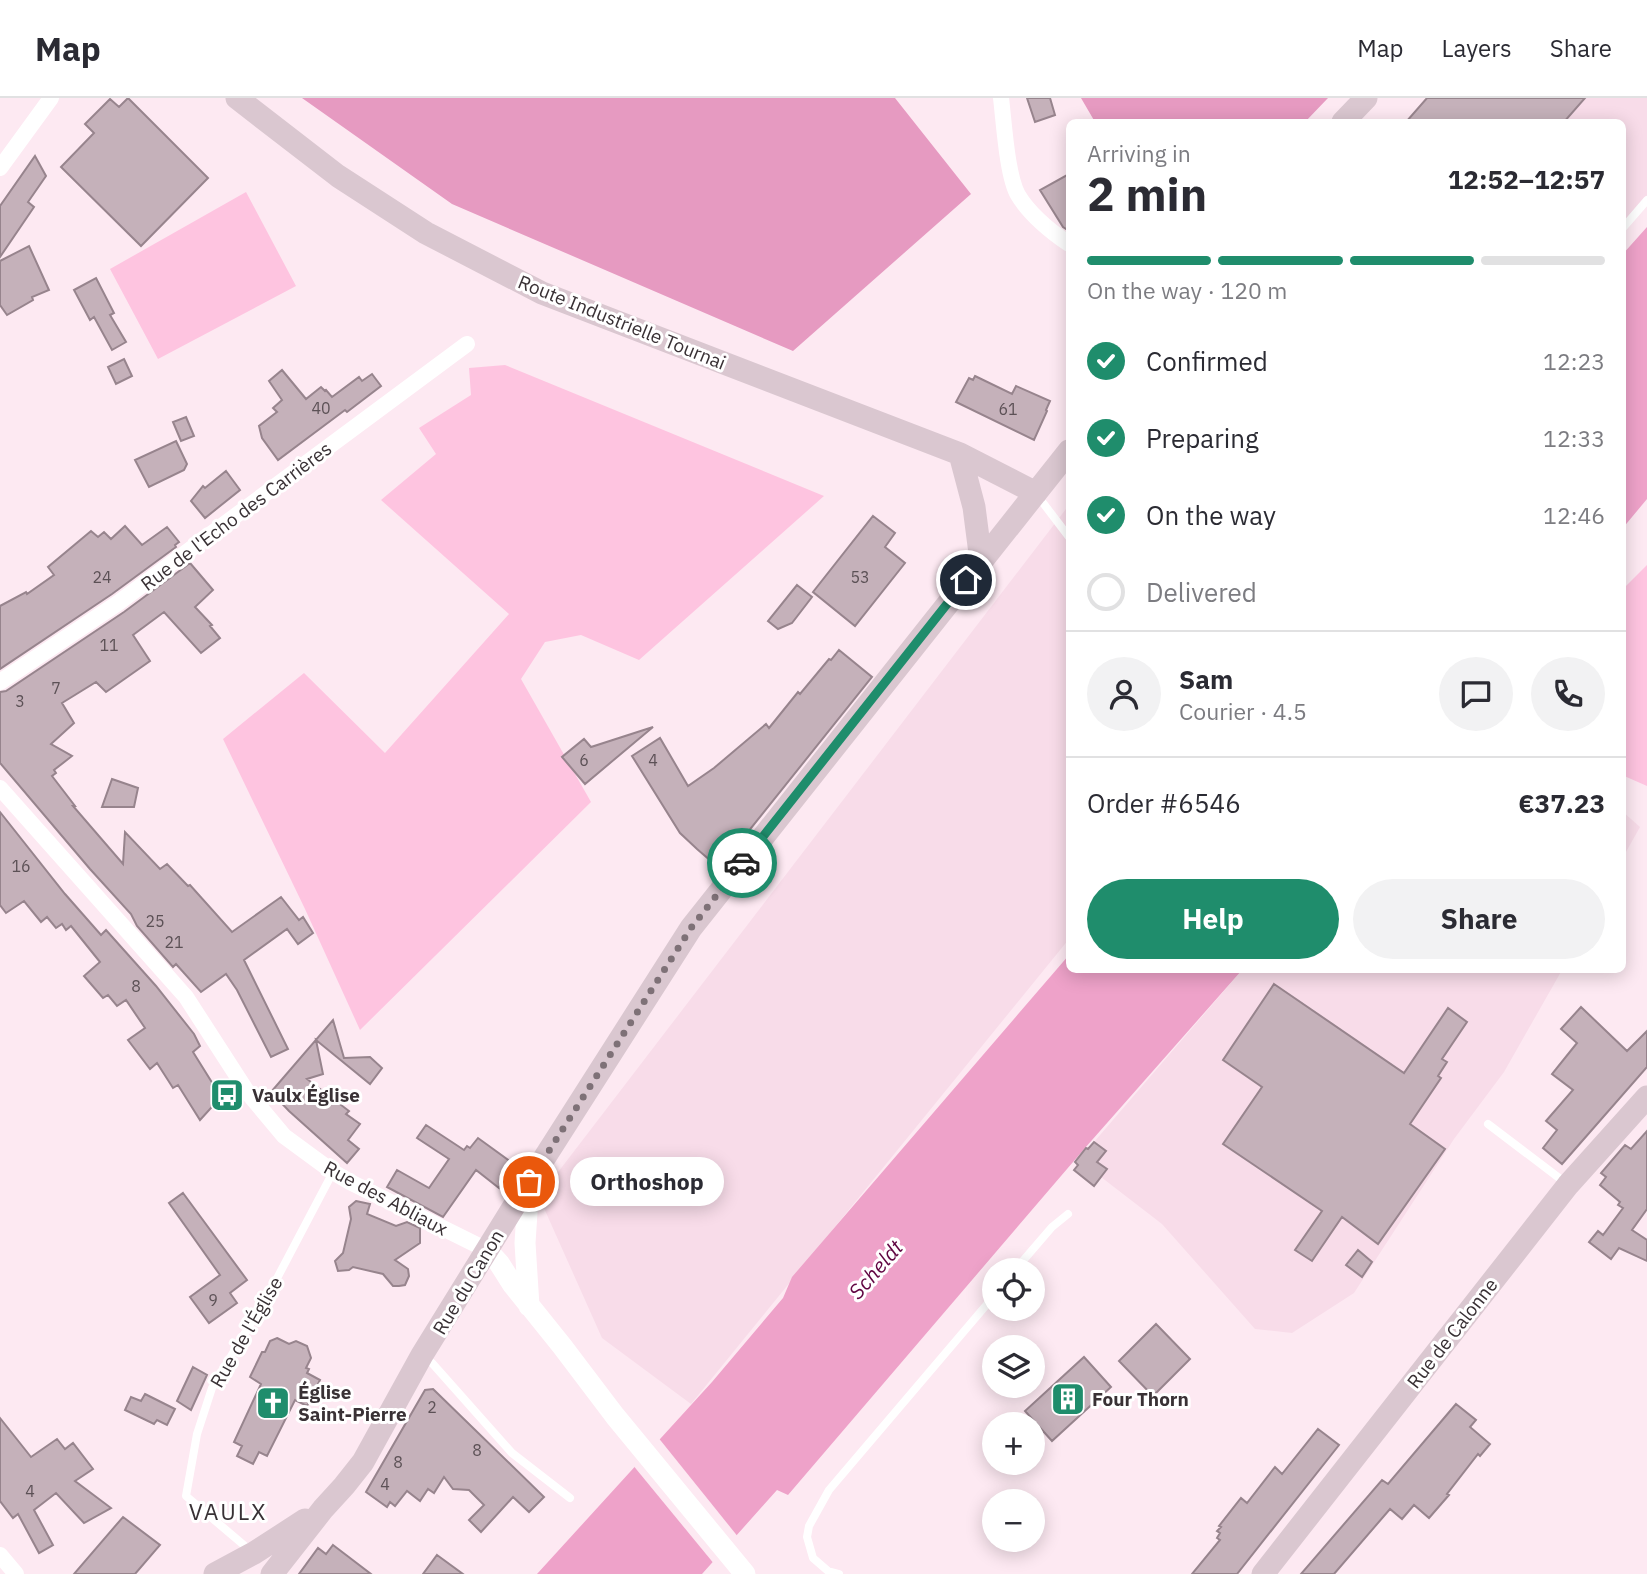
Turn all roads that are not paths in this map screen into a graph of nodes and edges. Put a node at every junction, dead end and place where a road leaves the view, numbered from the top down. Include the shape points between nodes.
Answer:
1 (51, 98) edge
2 (237, 98) edge
3 (1001, 98) edge
4 (1366, 98) edge
5 (1346, 119) edge
6 (0, 168) edge
7 (1647, 200) edge
8 (1626, 224) edge
9 (1066, 242) edge
10 (467, 344) dead end
11 (960, 454) junction
12 (1066, 455) edge
13 (1036, 493) junction
14 (1066, 533) edge
15 (981, 561) junction
16 (0, 682) edge
17 (0, 788) edge
18 (1647, 1097) edge
19 (1488, 1124) dead end
20 (332, 1172) junction
21 (529, 1182) junction
22 (1568, 1185) junction
23 (1068, 1214) dead end
24 (487, 1250) junction
25 (1025, 1258) edge
26 (529, 1306) junction
27 (982, 1310) edge
28 (422, 1355) junction
29 (570, 1498) dead end
30 (323, 1509) junction
31 (254, 1553) junction
32 (0, 1555) edge
33 (16, 1574) edge
34 (215, 1574) edge
35 (272, 1574) edge
36 (745, 1574) edge
37 (839, 1574) edge
38 (1263, 1574) edge

1 - 6 street
2 - 11 main road, Route Industrielle Tournai via 338,176 415,226 542,293
3 - 9 street via 1017,194 1035,217
4 - 5 main road
7 - 8 lane
10 - 16 street, Rue de l'Echo des Carrières via 118,603
11 - 13 main road, Route Industrielle Tournai
11 - 15 main road via 974,507
12 - 13 main road, Rue du Canon
13 - 14 lane
13 - 15 main road, Rue du Canon
15 - 21 main road, Rue du Canon via 691,928
17 - 20 street, Rue des Abliaux via 186,997 248,1093 284,1136
18 - 22 main road, Rue de Calonne
19 - 22 lane
20 - 24 street, Rue des Abliaux
20 - 31 lane, Rue de l'Église via 274,1284 212,1388 197,1434 186,1496
21 - 24 main road, Rue du Canon
21 - 26 street via 525,1243
22 - 38 main road, Rue de Calonne
23 - 25 lane
24 - 26 street, Rue des Abliaux
24 - 28 main road, Rue du Canon
26 - 36 street, Rue des Abliaux
27 - 37 lane via 829,1490 809,1526 813,1558
28 - 29 lane via 512,1453
28 - 30 main road, Rue du Canon via 363,1462
30 - 31 main road
30 - 35 main road
31 - 34 main road
32 - 33 street

